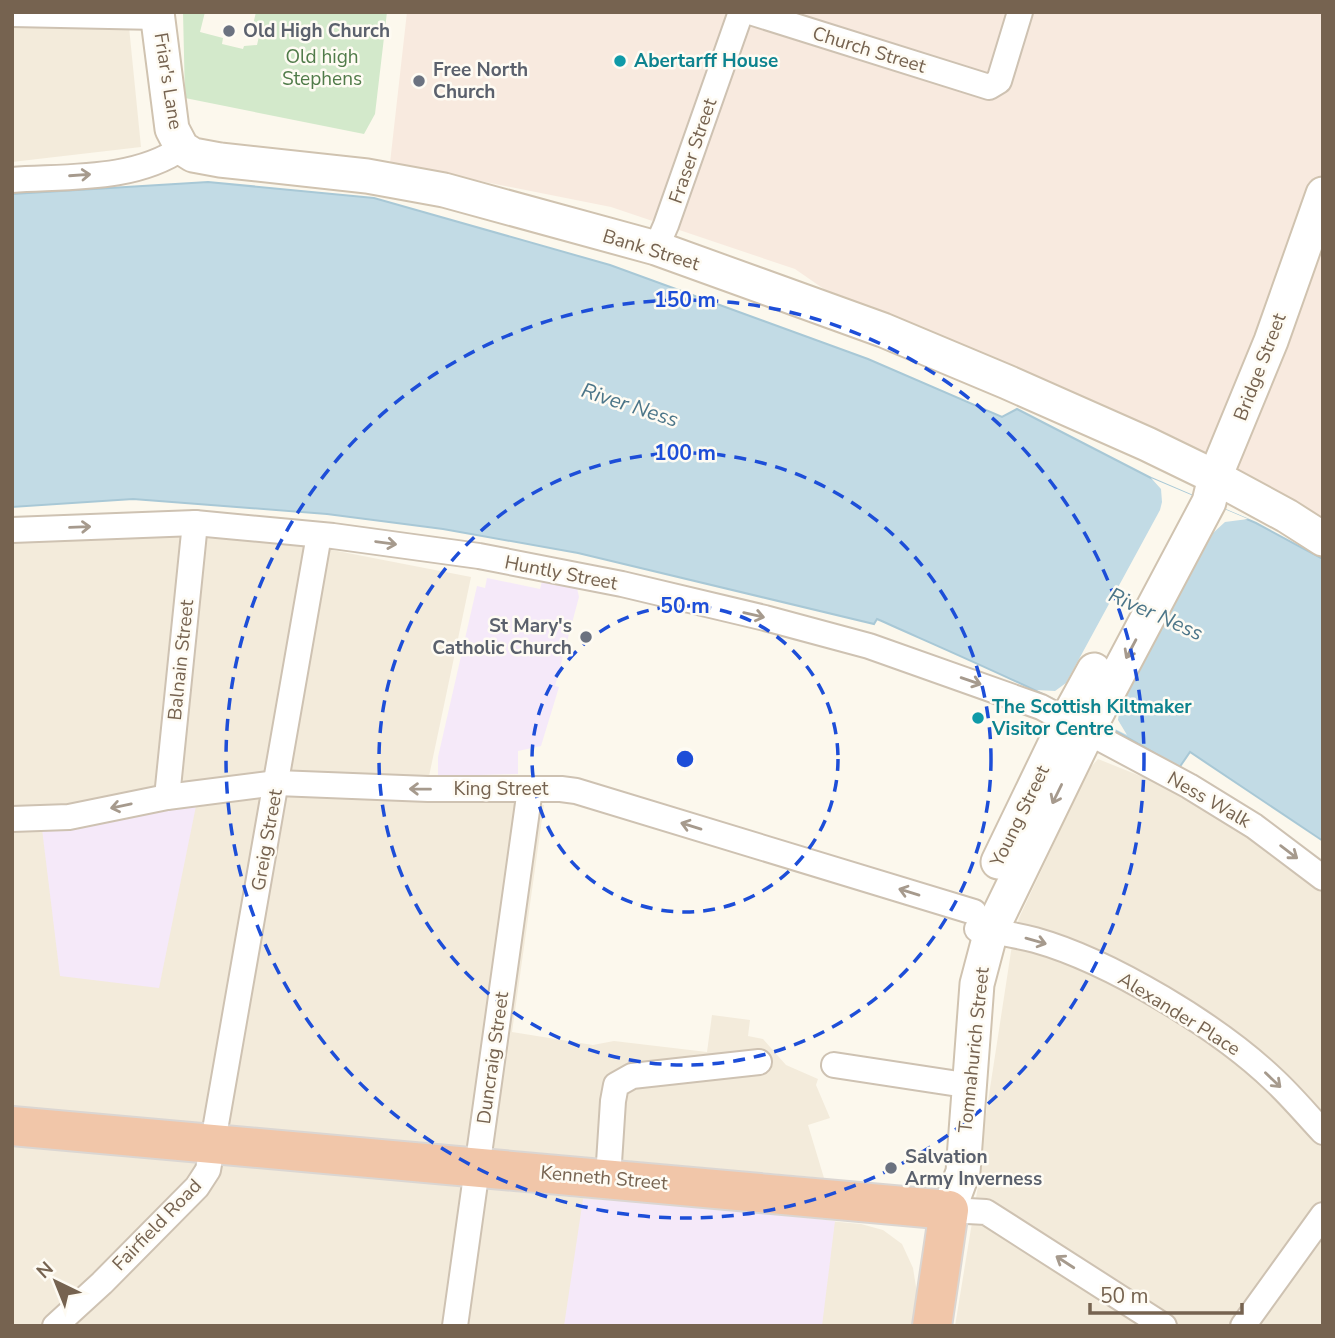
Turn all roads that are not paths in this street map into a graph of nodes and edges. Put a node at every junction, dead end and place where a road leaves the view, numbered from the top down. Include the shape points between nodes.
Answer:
1 (741, 12) edge
2 (750, 12) edge
3 (1020, 12) edge
4 (12, 14) edge
5 (157, 14) edge
6 (182, 148) junction
7 (12, 180) edge
8 (1323, 194) edge
9 (656, 248) junction
10 (1204, 491) junction
11 (195, 523) junction
12 (12, 530) edge
13 (318, 534) junction
14 (1323, 539) edge
15 (1080, 720) junction
16 (277, 783) junction
17 (530, 789) junction
18 (167, 797) junction
19 (12, 819) edge
20 (1323, 878) edge
21 (982, 923) junction
22 (759, 1062) dead end
23 (834, 1065) dead end
24 (952, 1083) junction
25 (12, 1126) edge
26 (1323, 1132) edge
27 (213, 1144) junction
28 (477, 1167) junction
29 (608, 1178) junction
30 (948, 1210) junction
31 (1323, 1215) edge
32 (55, 1326) edge
33 (455, 1326) edge
34 (932, 1326) edge
35 (1164, 1326) edge
36 (1242, 1326) edge

1 - 9 street, Fraser Street
2 - 3 street, Church Street via 989,87 999,81
4 - 5 street
5 - 6 main road, Friar's Lane via 172,129
7 -> 6 street via 138,169
6 - 9 main road, Bank Street via 220,160 367,176 444,190
8 - 10 main road, Bridge Street via 1245,407
9 - 10 main road, Bank Street via 905,340 1147,444
10 - 14 main road, Bank Street via 1287,516
10 - 15 main road, Bridge Street
12 -> 11 street, Huntly Street
11 - 13 street, Huntly Street
11 - 18 street, Balnain Street
13 -> 15 street, Huntly Street via 478,556 765,618 894,654
13 - 16 street, Greig Street
15 -> 20 street, Ness Walk via 1254,826
15 - 21 main road, Young Street
17 -> 16 street, King Street
16 - 18 street, King Street
16 - 27 street, Greig Street
21 -> 17 street, King Street via 576,791
17 - 28 street, Duncraig Street
18 -> 19 street, King Street via 69,817
21 - 24 main road, Tomnahurich Street via 955,993
21 -> 26 street, Alexander Place via 1090,961 1144,988 1255,1063
21 - 30 main road, Tomnahurich Street via 963,1172
22 - 29 street via 632,1076 616,1085
23 - 24 street
24 - 30 main road, Tomnahurich Street via 943,1168
25 - 27 highway, Kenneth Street
27 - 28 highway, Kenneth Street
27 - 32 street, Fairfield Road via 208,1170 197,1187
28 - 29 highway, Kenneth Street
28 - 33 street, Duncraig Street
29 - 30 highway, Kenneth Street
30 - 34 highway, Tomnahurich Street
35 -> 30 street, Kenneth Street via 986,1212
31 - 36 street

